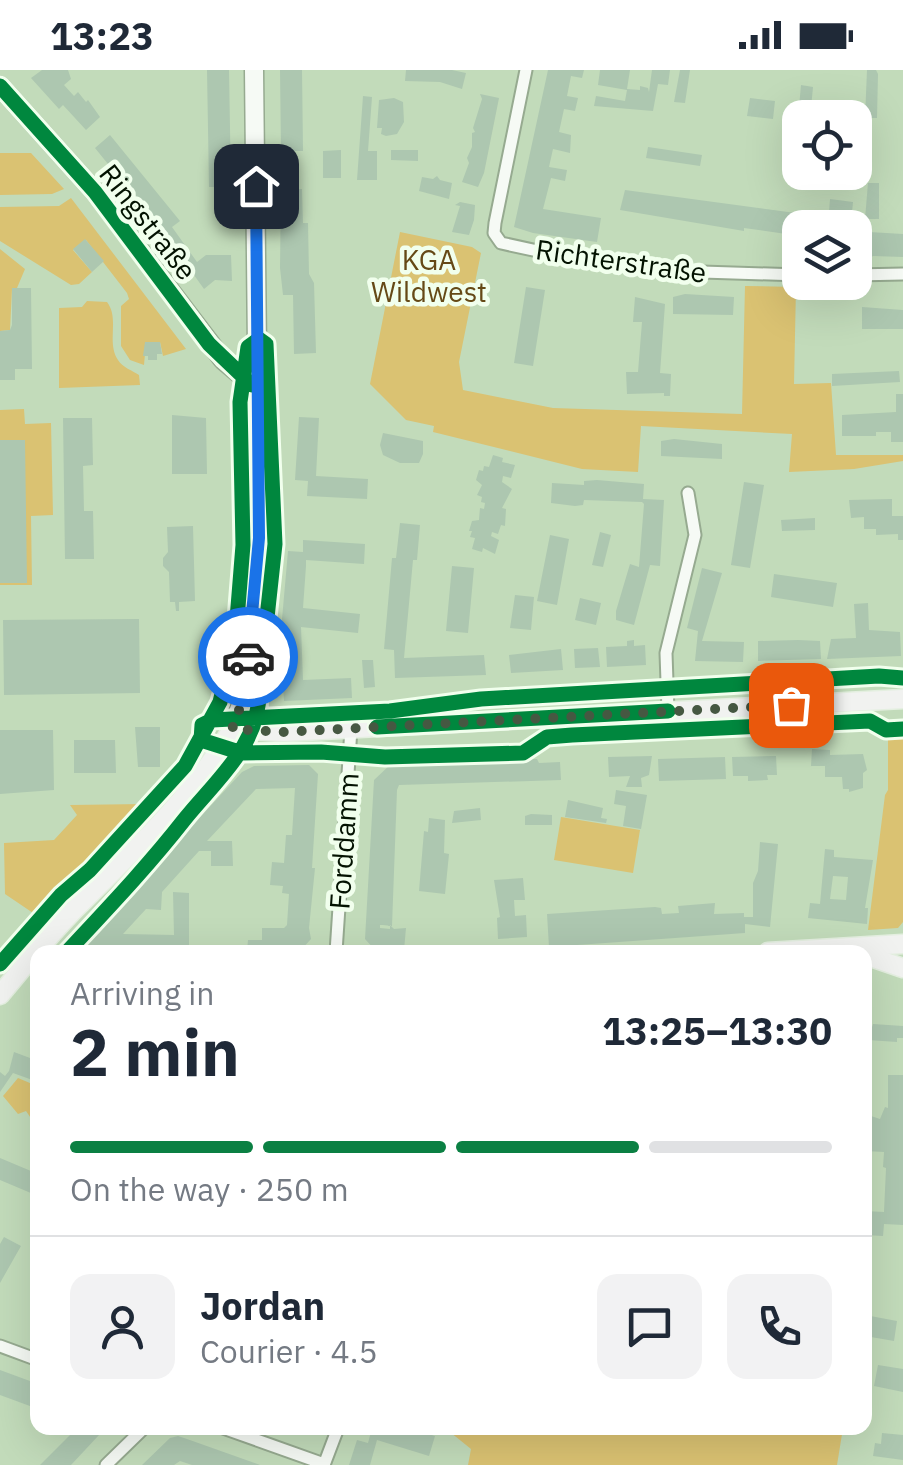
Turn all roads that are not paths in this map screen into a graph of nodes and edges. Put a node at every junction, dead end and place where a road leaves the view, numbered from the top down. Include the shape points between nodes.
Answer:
1 (254, 70) edge
2 (526, 70) edge
3 (0, 86) edge
4 (782, 274) edge
5 (903, 274) edge
6 (872, 275) edge
7 (256, 388) junction
8 (688, 493) dead end
9 (903, 699) edge
10 (668, 711) junction
11 (351, 728) junction
12 (232, 729) junction
13 (903, 944) edge
14 (37, 945) edge
15 (336, 945) edge
16 (872, 949) edge
17 (30, 952) edge
18 (872, 957) edge
19 (903, 968) edge
20 (8, 975) edge
21 (0, 995) edge
22 (0, 1346) edge
23 (30, 1357) edge
24 (137, 1435) edge
25 (243, 1435) edge
26 (335, 1435) edge
27 (324, 1464) edge
28 (106, 1465) edge

1 - 7 main road
2 - 4 street, Richterstraße via 494,223 501,242 671,271
3 - 7 main road, Ringstraße via 94,192 208,344
5 - 6 street
7 - 12 main road via 259,538 246,674
8 - 10 street via 695,535 666,653
9 - 10 main road
10 - 11 main road
11 - 12 main road
11 - 15 street, Forddamm
12 - 14 main road via 190,788
13 - 16 main road
17 - 20 main road
18 - 19 main road
20 - 21 main road
22 - 23 street
24 - 28 street
25 - 27 street
26 - 27 street

